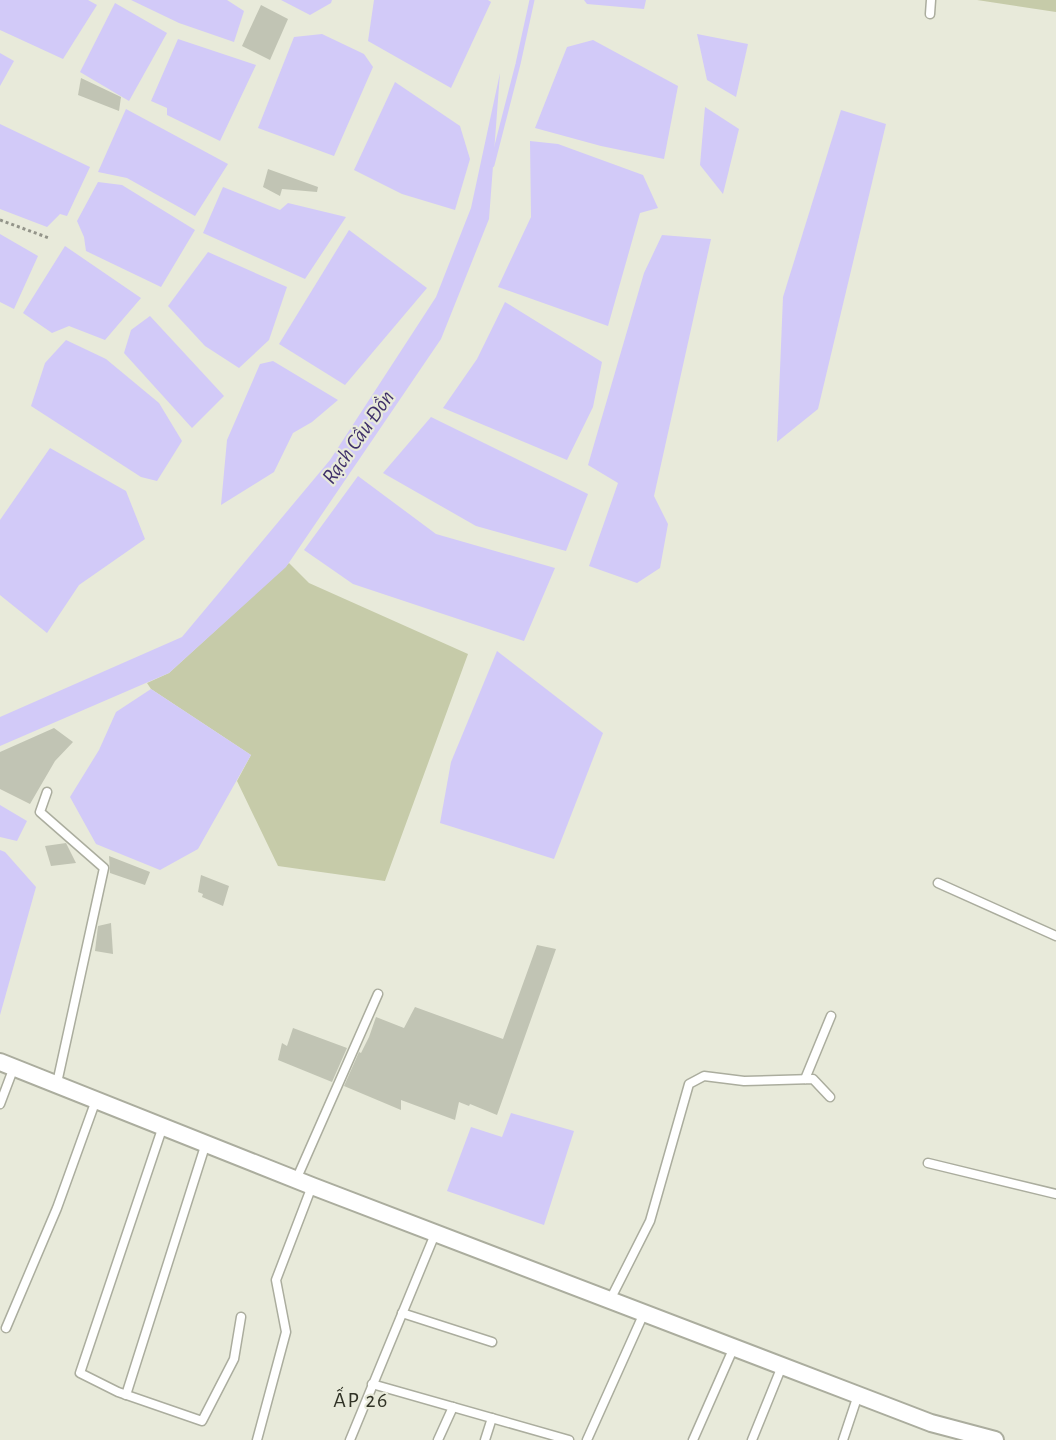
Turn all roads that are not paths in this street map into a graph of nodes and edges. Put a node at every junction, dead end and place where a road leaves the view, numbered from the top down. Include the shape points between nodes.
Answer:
1 (931, 0) edge
2 (930, 14) dead end
3 (47, 792) dead end
4 (938, 883) dead end
5 (1056, 936) edge
6 (378, 994) dead end
7 (831, 1016) dead end
8 (7, 1064) edge
9 (805, 1079) junction
10 (57, 1083) junction
11 (830, 1097) dead end
12 (96, 1100) junction
13 (0, 1104) edge
14 (163, 1126) junction
15 (206, 1143) junction
16 (927, 1162) dead end
17 (296, 1180) junction
18 (312, 1186) junction
19 (1056, 1194) edge
20 (435, 1234) junction
21 (610, 1300) junction
22 (402, 1313) junction
23 (644, 1313) junction
24 (240, 1317) dead end
25 (6, 1328) dead end
26 (492, 1342) dead end
27 (734, 1347) junction
28 (782, 1365) junction
29 (372, 1384) junction
30 (126, 1395) junction
31 (858, 1395) junction
32 (453, 1407) junction
33 (492, 1418) junction
34 (256, 1440) edge
35 (350, 1440) edge
36 (438, 1440) edge
37 (485, 1440) edge
38 (570, 1440) edge
39 (587, 1440) edge
40 (693, 1440) edge
41 (752, 1440) edge
42 (843, 1440) edge
43 (994, 1440) edge

1 - 2 lane
3 - 10 lane via 40,812 104,868
4 - 5 lane
6 - 17 lane
7 - 9 lane
8 - 10 street
8 - 13 lane
9 - 11 lane via 813,1079
9 - 21 lane via 744,1081 704,1076 689,1084 650,1221
10 - 12 street
12 - 14 street
12 - 25 lane via 57,1208
14 - 15 street
14 - 30 lane via 80,1373
15 - 17 street
15 - 30 lane
16 - 19 lane
17 - 18 street
18 - 20 street
18 - 34 lane via 276,1280 286,1332
20 - 21 street
20 - 22 lane
21 - 23 street
22 - 26 lane
22 - 29 lane
23 - 27 street
23 - 39 lane
24 - 30 lane via 234,1359 202,1421
27 - 28 street
27 - 40 lane
28 - 31 street
28 - 41 lane
29 - 32 lane
29 - 35 lane
31 - 42 lane
31 - 43 street via 931,1423
32 - 33 lane
32 - 36 lane
33 - 37 lane
33 - 38 lane

